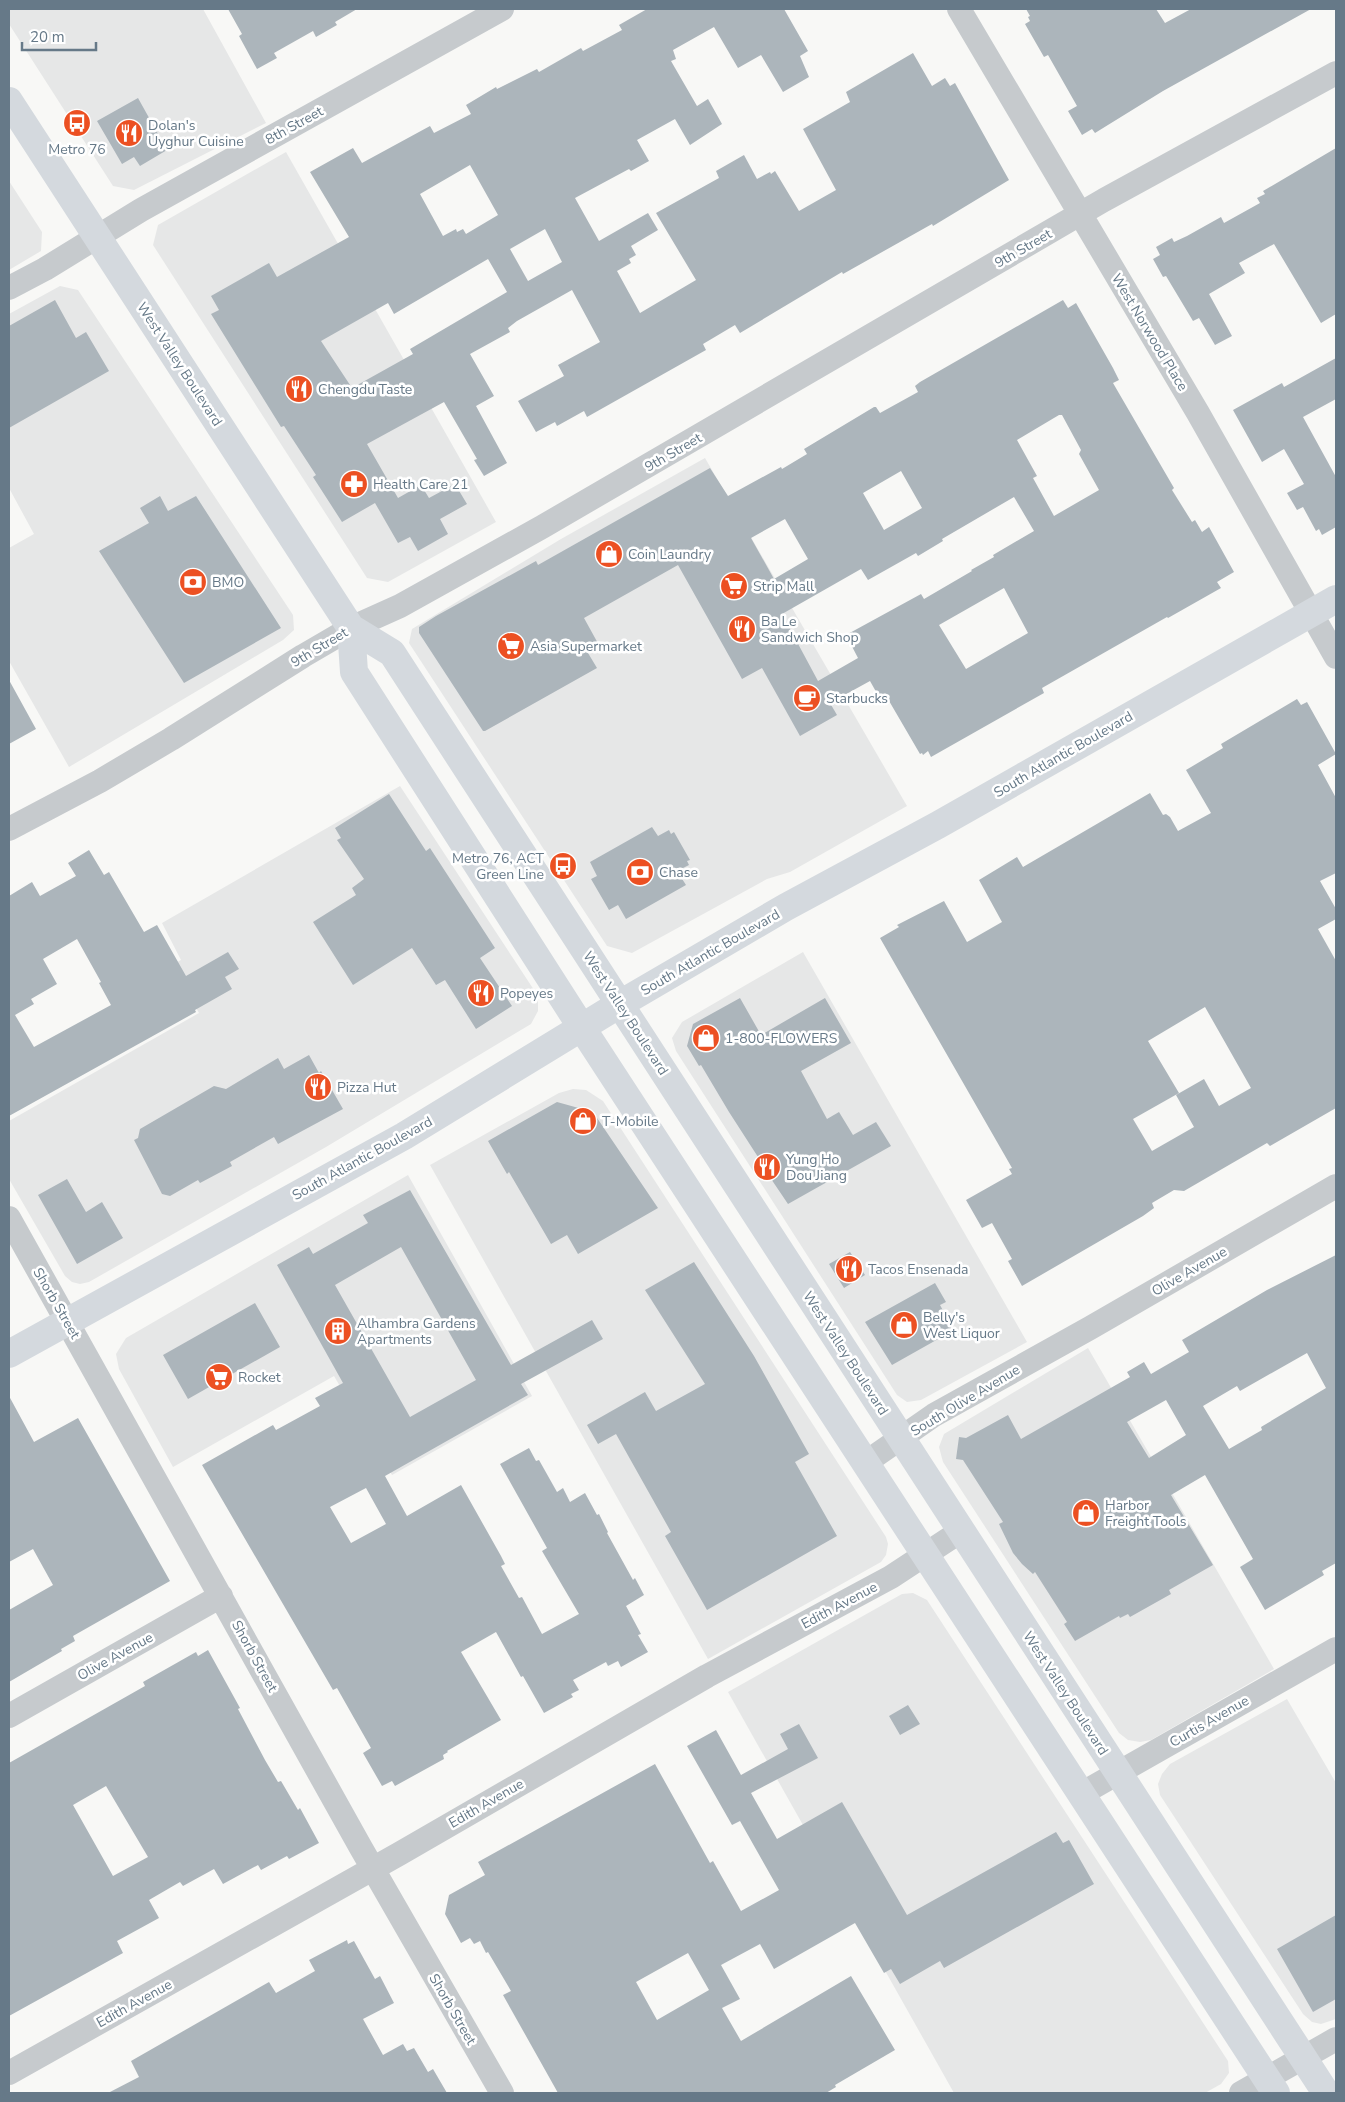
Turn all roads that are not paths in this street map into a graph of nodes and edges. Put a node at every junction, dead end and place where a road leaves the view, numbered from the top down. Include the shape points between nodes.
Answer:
1 (502, 9) edge
2 (959, 9) edge
3 (1336, 73) edge
4 (9, 101) edge
5 (1080, 215) junction
6 (98, 237) junction
7 (9, 288) edge
8 (1336, 599) edge
9 (1311, 613) junction
10 (351, 628) junction
11 (1336, 657) edge
12 (9, 829) edge
13 (620, 1004) junction
14 (582, 1028) junction
15 (1336, 1186) edge
16 (9, 1218) edge
17 (68, 1321) junction
18 (9, 1354) edge
19 (1041, 1355) joint
20 (901, 1438) junction
21 (866, 1463) junction
22 (961, 1531) junction
23 (926, 1555) junction
24 (221, 1596) junction
25 (1336, 1649) edge
26 (9, 1716) edge
27 (1118, 1773) junction
28 (1081, 1794) junction
29 (373, 1869) junction
30 (1336, 2040) edge
31 (1303, 2058) junction
32 (9, 2074) edge
33 (1271, 2086) edge
34 (502, 2093) edge
35 (1241, 2093) edge
36 (1326, 2093) edge

1 - 6 street, 8th Street
2 - 5 street, West Norwood Place
3 - 5 street, 9th Street
4 - 6 main road, West Valley Boulevard
5 - 9 street, West Norwood Place via 1198,413
5 - 10 street, 9th Street via 542,527 400,606
6 - 7 street, 8th Street
6 - 10 main road, West Valley Boulevard
8 - 9 main road, South Atlantic Boulevard
9 - 11 street, West Norwood Place
9 - 13 main road, South Atlantic Boulevard
10 - 12 street, 9th Street via 100,781
10 - 13 main road, West Valley Boulevard via 392,653
10 - 14 main road, West Valley Boulevard via 354,672
13 - 14 main road, South Atlantic Boulevard
13 - 20 main road, West Valley Boulevard
14 - 17 main road, South Atlantic Boulevard via 404,1136
14 - 21 main road, West Valley Boulevard
15 - 19 street, Olive Avenue
16 - 17 street, Shorb Street
17 - 18 main road, South Atlantic Boulevard
17 - 24 street, Shorb Street
19 - 20 street, South Olive Avenue via 934,1414
20 - 21 street, South Olive Avenue
20 - 22 main road, West Valley Boulevard
21 - 23 main road, West Valley Boulevard
22 - 23 street, Edith Avenue
22 - 27 main road, West Valley Boulevard
23 - 28 main road, West Valley Boulevard
23 - 29 street, Edith Avenue via 620,1724
24 - 26 street, Olive Avenue
24 - 29 street, Shorb Street
25 - 27 street, Curtis Avenue
27 - 28 street, Curtis Avenue
27 - 31 main road, West Valley Boulevard
28 - 33 main road, West Valley Boulevard
29 - 32 street, Edith Avenue
29 - 34 street, Shorb Street
30 - 31 street
31 - 33 street
31 - 36 main road, West Valley Boulevard
33 - 35 street

